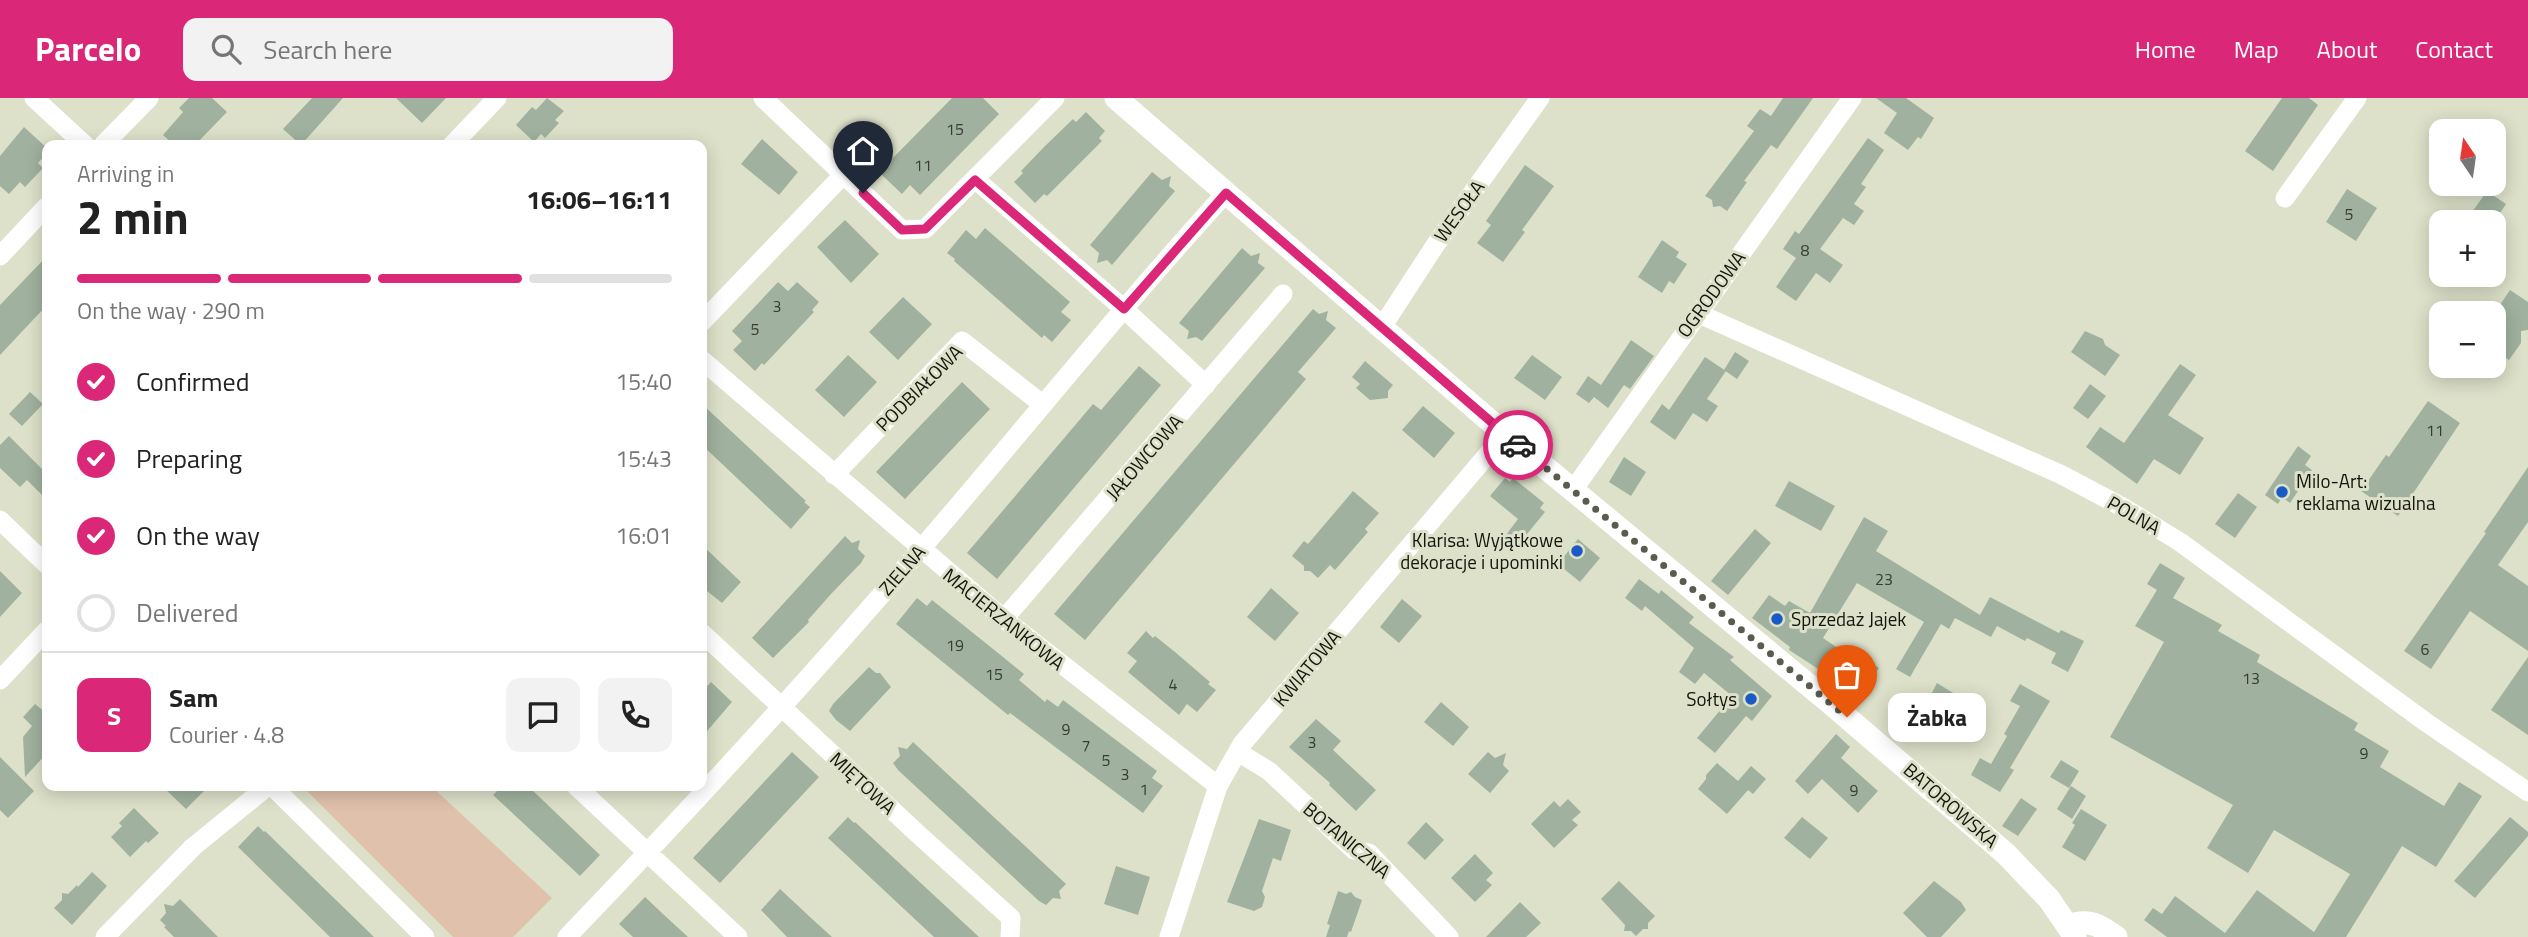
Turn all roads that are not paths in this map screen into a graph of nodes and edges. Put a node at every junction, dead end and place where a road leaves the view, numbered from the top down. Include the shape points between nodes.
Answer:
1 (34, 98) edge
2 (149, 98) edge
3 (497, 98) edge
4 (763, 98) edge
5 (1055, 98) edge
6 (1116, 98) edge
7 (1540, 98) edge
8 (1852, 98) edge
9 (2357, 98) edge
10 (80, 140) edge
11 (108, 140) edge
12 (458, 140) edge
13 (844, 174) junction
14 (975, 180) junction
15 (1226, 193) junction
16 (2285, 198) dead end
17 (42, 211) edge
18 (0, 256) edge
19 (1283, 294) dead end
20 (1124, 309) junction
21 (1697, 313) junction
22 (707, 317) edge
23 (1381, 327) junction
24 (707, 364) edge
25 (1206, 385) junction
26 (1042, 404) junction
27 (1505, 434) junction
28 (834, 475) junction
29 (1573, 490) junction
30 (0, 520) edge
31 (920, 550) junction
32 (42, 560) edge
33 (1003, 619) junction
34 (42, 635) edge
35 (707, 638) edge
36 (0, 680) edge
37 (781, 708) junction
38 (1238, 752) junction
39 (1218, 786) junction
40 (707, 789) edge
41 (264, 791) edge
42 (275, 791) edge
43 (581, 791) edge
44 (705, 791) edge
45 (2528, 792) edge
46 (648, 853) junction
47 (2072, 932) edge
48 (116, 933) edge
49 (425, 937) edge
50 (567, 937) edge
51 (738, 937) edge
52 (1010, 937) edge
53 (1169, 937) edge
54 (1449, 937) edge
55 (2116, 937) edge

1 - 10 street
2 - 11 street
3 - 12 street
4 - 13 street
5 - 14 street
6 - 15 street, BATOROWSKA
7 - 23 street, WESOŁA
8 - 21 street, OGRODOWA
9 - 16 street
13 - 14 street via 902,230 925,229
13 - 22 street
14 - 20 street
15 - 20 street, ZIELNA
15 - 23 street, BATOROWSKA
17 - 18 street
19 - 25 street, JAŁOWCOWA
20 - 25 street
20 - 26 street, ZIELNA
21 - 29 street, OGRODOWA
21 - 45 street, POLNA via 2062,475 2126,509 2180,542
23 - 27 street, BATOROWSKA
24 - 28 street, MACIERZANKOWA
25 - 33 street, JAŁOWCOWA
26 - 28 street, PODBIAŁOWA via 962,341
26 - 31 street, ZIELNA
27 - 29 street, BATOROWSKA
27 - 38 street, KWIATOWA
28 - 31 street, MACIERZANKOWA
29 - 47 street, BATOROWSKA via 2006,854 2043,891
30 - 32 street
31 - 33 street, MACIERZANKOWA
31 - 37 street, ZIELNA
33 - 39 street, MACIERZANKOWA
34 - 36 street
35 - 37 street, MIĘTOWA
37 - 40 street, ZIELNA
37 - 52 street, MIĘTOWA via 1012,918
38 - 39 street, KWIATOWA
38 - 54 street, BOTANICZNA via 1269,771 1354,850 1369,853
39 - 53 street, KWIATOWA
41 - 48 street via 193,847
42 - 49 street
43 - 46 street
44 - 46 street, ZIELNA
46 - 50 street, ZIELNA
46 - 51 street
47 - 55 street, BATOROWSKA via 2088,921

